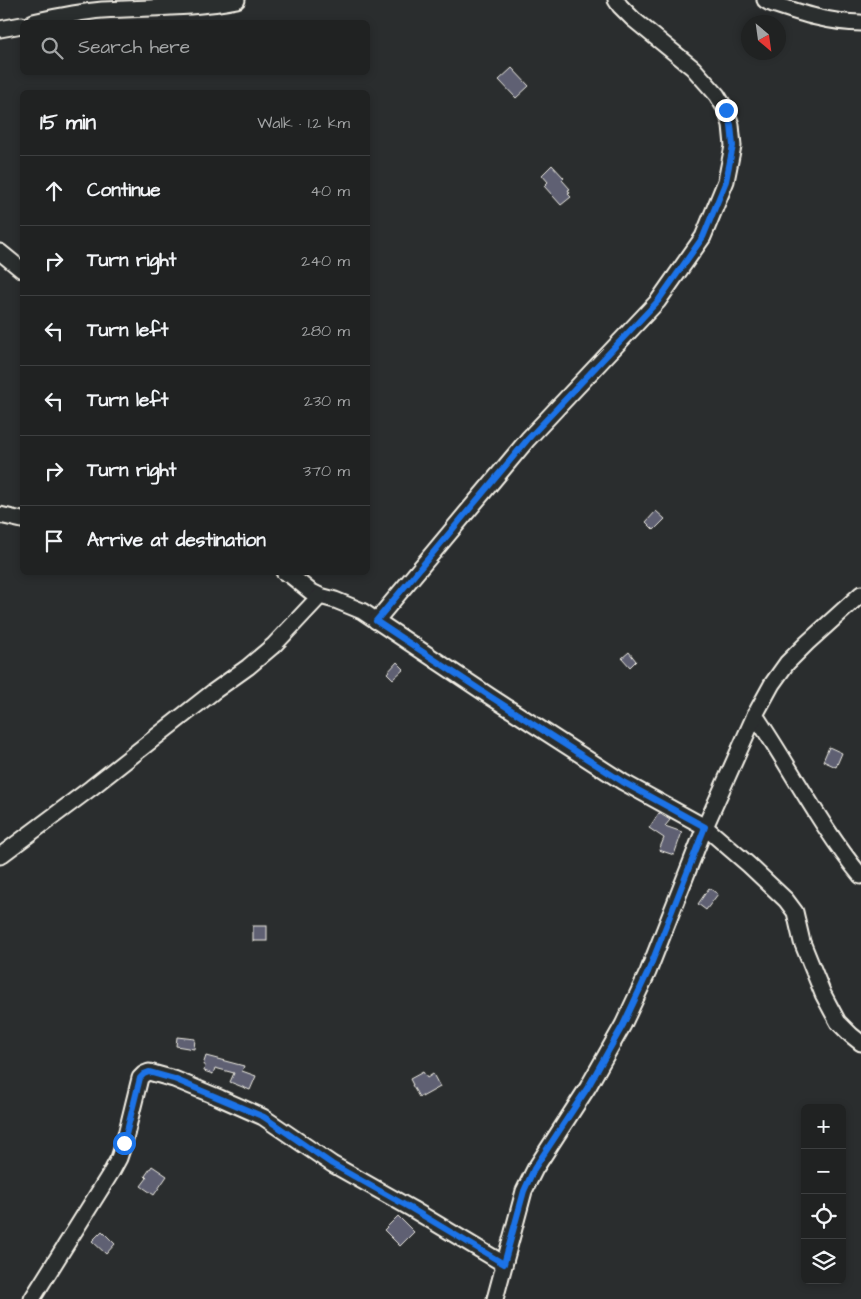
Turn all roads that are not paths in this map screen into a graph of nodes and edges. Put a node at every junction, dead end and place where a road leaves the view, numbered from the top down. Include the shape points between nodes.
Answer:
1 (236, 0) edge
2 (616, 0) edge
3 (766, 0) edge
4 (85, 6) edge
5 (40, 20) edge
6 (861, 24) edge
7 (20, 25) edge
8 (0, 29) edge
9 (0, 252) edge
10 (20, 268) edge
11 (0, 515) edge
12 (20, 520) edge
13 (300, 578) edge
14 (861, 594) edge
15 (320, 596) junction
16 (376, 621) junction
17 (755, 715) junction
18 (705, 827) junction
19 (0, 856) edge
20 (861, 876) edge
21 (861, 1043) edge
22 (504, 1264) junction
23 (32, 1299) edge
24 (495, 1299) edge

1 - 4 street via 186,6
2 - 16 street via 633,19 694,68 717,95 731,125 733,146 726,181 703,237 658,301 528,439
3 - 6 street via 807,16
4 - 5 street
7 - 8 street
9 - 10 street
11 - 12 street
13 - 15 street via 310,592
14 - 17 street via 787,663
15 - 16 street via 362,611
15 - 19 street via 274,645 248,667
16 - 18 street via 623,782
17 - 18 street
17 - 20 street via 822,822
18 - 21 street via 749,865 795,912 802,942 823,994 838,1022
18 - 22 street via 648,972 623,1025 588,1087 534,1169 524,1191
22 - 23 street via 332,1164 264,1117 174,1079 149,1072 140,1078 119,1158
22 - 24 street

